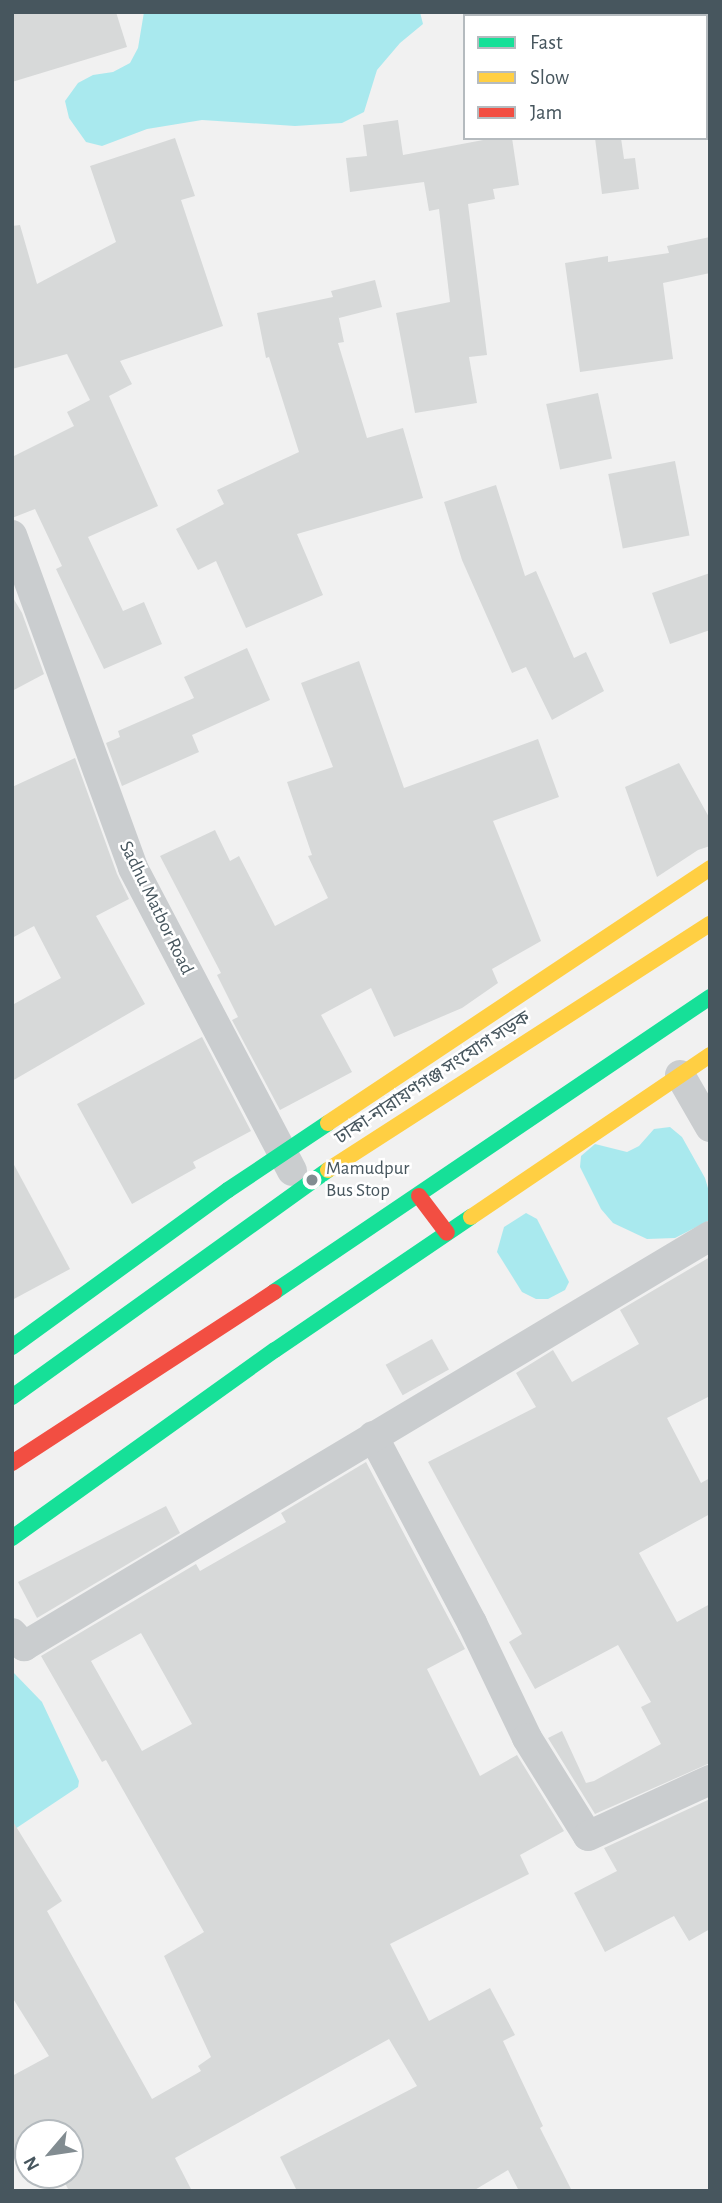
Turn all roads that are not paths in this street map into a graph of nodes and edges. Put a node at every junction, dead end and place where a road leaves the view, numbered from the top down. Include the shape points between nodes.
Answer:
1 (12, 535) edge
2 (710, 868) edge
3 (710, 924) edge
4 (710, 996) edge
5 (710, 1055) edge
6 (680, 1075) junction
7 (710, 1127) edge
8 (282, 1154) junction
9 (302, 1187) junction
10 (419, 1196) junction
11 (447, 1233) junction
12 (710, 1236) edge
13 (12, 1347) edge
14 (12, 1397) edge
15 (373, 1436) junction
16 (12, 1462) edge
17 (12, 1538) edge
18 (12, 1633) edge
19 (710, 1780) edge

1 - 8 street, Sadhu Matbor Road via 133,868
2 - 8 main road
3 - 9 main road, ঢাকা-নারায়ণগঞ্জ সংযোগ সড়ক
4 - 10 main road
5 - 6 main road
6 - 7 street
6 - 11 main road
8 - 9 street, Sadhu Matbor Road
8 - 13 main road
9 - 14 main road, ঢাকা-নারায়ণগঞ্জ সংযোগ সড়ক
10 - 11 main road
10 - 16 main road
11 - 17 main road via 275,1349
12 - 15 street
15 - 18 street via 24,1646
15 - 19 street via 527,1738 587,1836

